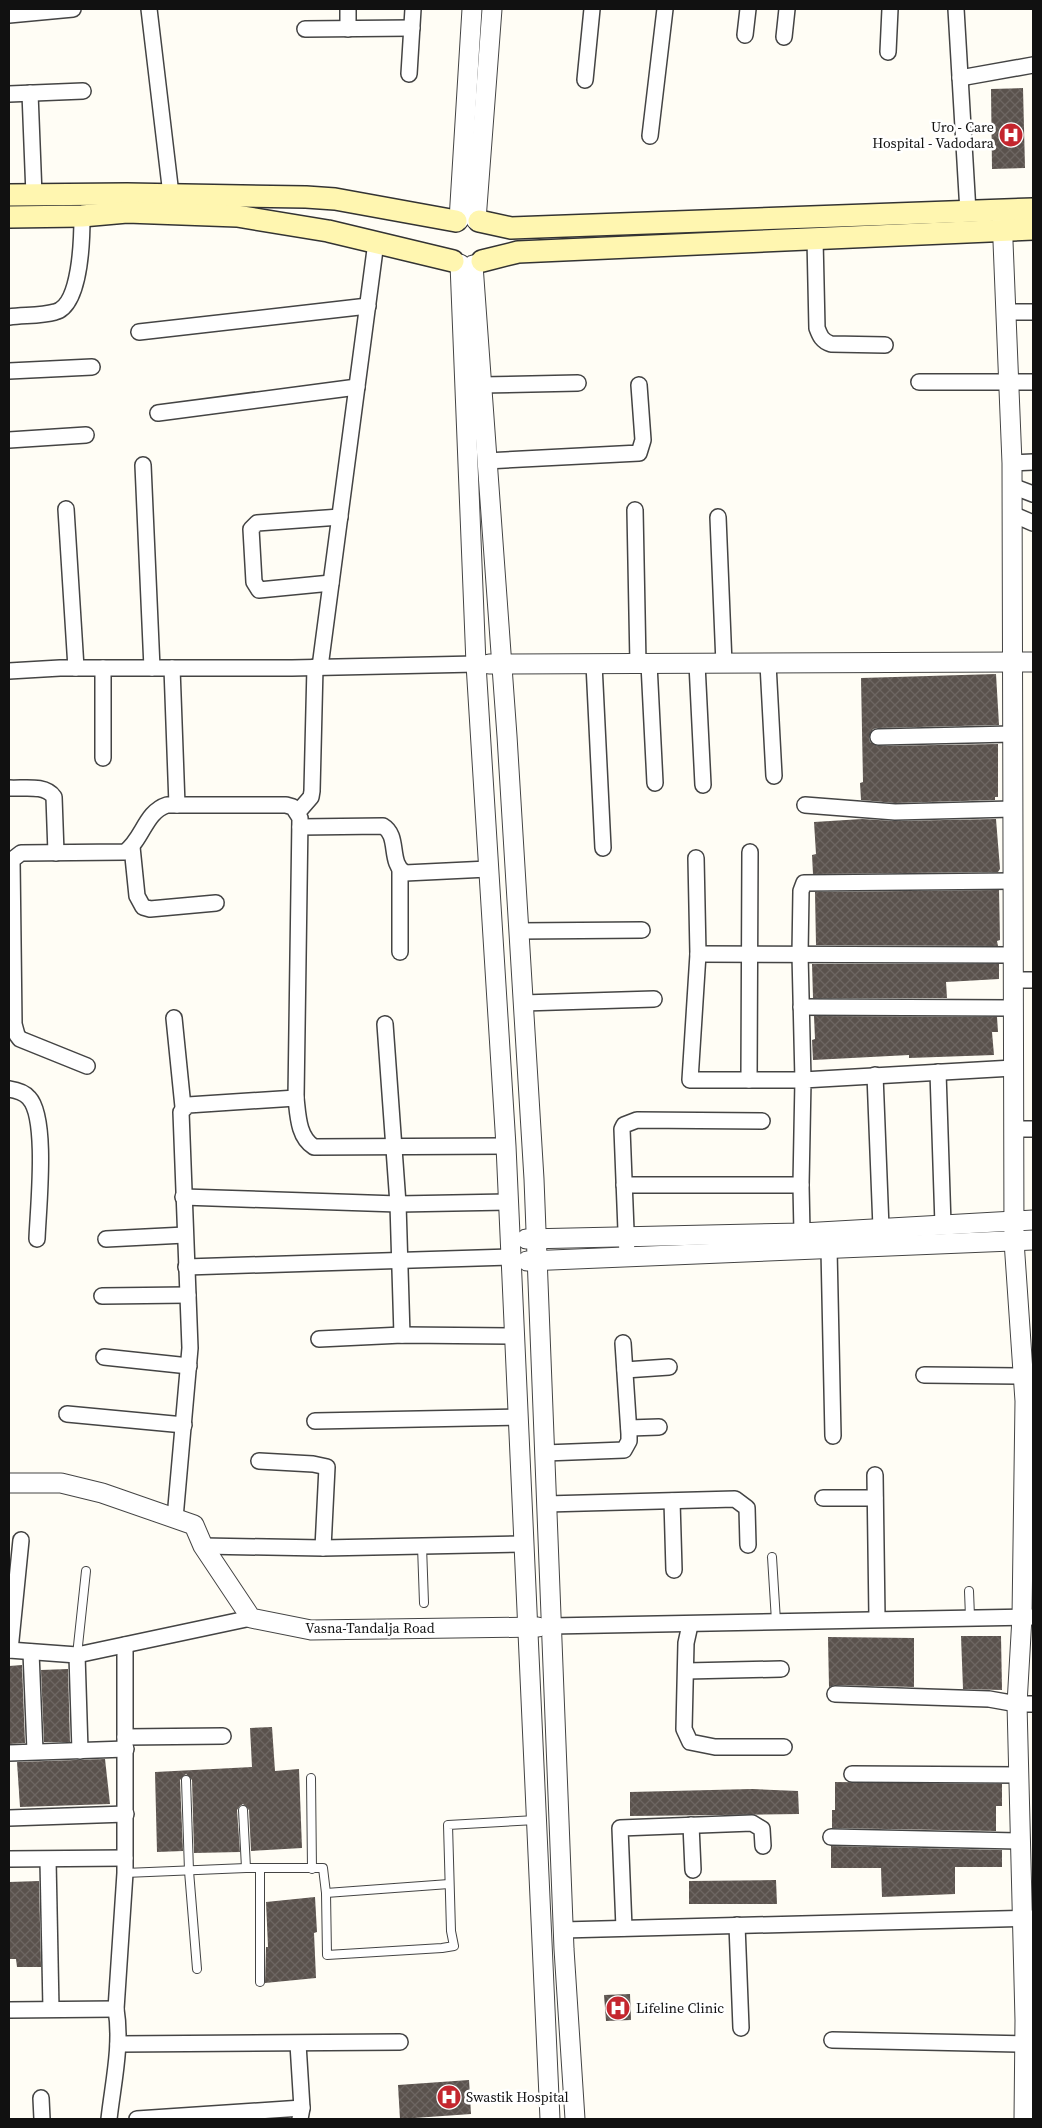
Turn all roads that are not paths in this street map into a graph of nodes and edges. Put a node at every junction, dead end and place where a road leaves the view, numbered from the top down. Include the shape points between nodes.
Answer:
1 (73, 9) edge
2 (149, 9) edge
3 (348, 9) edge
4 (413, 9) edge
5 (472, 9) edge
6 (492, 9) edge
7 (592, 9) edge
8 (665, 9) edge
9 (748, 9) edge
10 (786, 9) edge
11 (890, 9) edge
12 (956, 9) edge
13 (18, 12) edge
14 (412, 28) junction
15 (305, 29) dead end
16 (348, 29) junction
17 (745, 35) dead end
18 (784, 37) dead end
19 (888, 52) dead end
20 (1033, 65) edge
21 (409, 74) dead end
22 (960, 78) junction
23 (585, 80) dead end
24 (83, 91) dead end
25 (30, 93) junction
26 (9, 94) edge
27 (650, 136) dead end
28 (9, 195) edge
29 (34, 195) junction
30 (172, 204) junction
31 (1033, 209) edge
32 (968, 212) junction
33 (82, 216) junction
34 (9, 217) edge
35 (468, 221) junction
36 (1002, 221) junction
37 (1033, 229) edge
38 (815, 239) junction
39 (376, 242) junction
40 (467, 262) junction
41 (368, 306) junction
42 (1006, 312) junction
43 (1033, 312) edge
44 (9, 317) edge
45 (140, 332) dead end
46 (884, 345) dead end
47 (92, 367) dead end
48 (9, 371) edge
49 (919, 382) dead end
50 (1008, 382) junction
51 (1033, 382) edge
52 (578, 383) dead end
53 (481, 385) junction
54 (639, 386) dead end
55 (357, 387) junction
56 (158, 413) dead end
57 (86, 435) dead end
58 (9, 440) edge
59 (486, 461) junction
60 (1033, 462) edge
61 (1012, 463) junction
62 (143, 465) dead end
63 (1012, 486) junction
64 (1033, 494) edge
65 (66, 510) dead end
66 (636, 510) dead end
67 (1012, 514) junction
68 (340, 517) junction
69 (718, 517) dead end
70 (1033, 523) edge
71 (331, 583) junction
72 (1012, 661) junction
73 (1033, 662) edge
74 (476, 664) junction
75 (501, 664) junction
76 (594, 664) junction
77 (643, 664) junction
78 (697, 664) junction
79 (724, 664) junction
80 (768, 664) junction
81 (318, 667) junction
82 (76, 668) junction
83 (103, 668) junction
84 (152, 668) junction
85 (172, 668) junction
86 (9, 671) edge
87 (1012, 734) junction
88 (878, 737) dead end
89 (103, 758) dead end
90 (774, 776) dead end
91 (655, 783) dead end
92 (703, 784) dead end
93 (9, 788) edge
94 (177, 805) junction
95 (805, 805) dead end
96 (1012, 809) junction
97 (298, 812) junction
98 (300, 827) junction
99 (132, 847) junction
100 (603, 848) dead end
101 (750, 852) dead end
102 (56, 854) junction
103 (696, 858) dead end
104 (488, 869) junction
105 (400, 870) junction
106 (1012, 881) junction
107 (216, 903) dead end
108 (642, 930) dead end
109 (519, 931) junction
110 (400, 952) dead end
111 (698, 954) junction
112 (748, 954) junction
113 (800, 954) junction
114 (1012, 955) junction
115 (1012, 980) junction
116 (1033, 980) edge
117 (654, 999) dead end
118 (523, 1003) junction
119 (801, 1007) junction
120 (1012, 1008) junction
121 (174, 1018) dead end
122 (385, 1024) dead end
123 (13, 1034) edge
124 (87, 1066) dead end
125 (1013, 1068) junction
126 (938, 1072) junction
127 (875, 1075) junction
128 (749, 1080) junction
129 (803, 1080) junction
130 (9, 1089) edge
131 (296, 1098) junction
132 (183, 1108) junction
133 (762, 1121) dead end
134 (1014, 1129) junction
135 (1033, 1129) edge
136 (394, 1146) junction
137 (506, 1146) junction
138 (624, 1185) junction
139 (801, 1185) junction
140 (183, 1197) junction
141 (508, 1202) junction
142 (398, 1204) junction
143 (1033, 1220) edge
144 (1014, 1221) junction
145 (943, 1225) junction
146 (881, 1228) junction
147 (802, 1233) junction
148 (185, 1235) junction
149 (627, 1236) junction
150 (537, 1238) junction
151 (37, 1239) dead end
152 (106, 1239) dead end
153 (1033, 1240) edge
154 (1014, 1241) junction
155 (829, 1249) junction
156 (511, 1253) junction
157 (627, 1256) junction
158 (398, 1260) junction
159 (538, 1260) junction
160 (186, 1266) junction
161 (188, 1295) junction
162 (102, 1296) dead end
163 (402, 1335) junction
164 (514, 1336) junction
165 (319, 1339) dead end
166 (623, 1344) dead end
167 (104, 1357) dead end
168 (189, 1366) junction
169 (669, 1367) dead end
170 (625, 1370) junction
171 (924, 1375) dead end
172 (1027, 1384) edge
173 (67, 1414) dead end
174 (518, 1417) junction
175 (315, 1421) dead end
176 (184, 1425) junction
177 (659, 1427) dead end
178 (629, 1428) junction
179 (833, 1436) dead end
180 (545, 1453) junction
181 (259, 1461) dead end
182 (875, 1475) dead end
183 (9, 1483) edge
184 (823, 1498) dead end
185 (875, 1498) junction
186 (1028, 1498) edge
187 (672, 1501) junction
188 (546, 1504) junction
189 (175, 1518) junction
190 (21, 1540) dead end
191 (524, 1544) junction
192 (748, 1545) dead end
193 (203, 1546) junction
194 (422, 1546) junction
195 (323, 1548) junction
196 (772, 1557) dead end
197 (674, 1570) dead end
198 (86, 1571) dead end
199 (969, 1591) dead end
200 (424, 1603) dead end
201 (970, 1617) junction
202 (1027, 1617) edge
203 (251, 1618) junction
204 (877, 1618) junction
205 (776, 1620) junction
206 (690, 1624) junction
207 (551, 1626) junction
208 (527, 1627) junction
209 (125, 1645) junction
210 (9, 1650) edge
211 (31, 1652) junction
212 (77, 1655) junction
213 (781, 1669) dead end
214 (686, 1671) junction
215 (836, 1694) dead end
216 (1025, 1704) edge
217 (223, 1736) dead end
218 (126, 1743) junction
219 (784, 1747) dead end
220 (36, 1751) junction
221 (80, 1751) junction
222 (9, 1753) edge
223 (852, 1774) dead end
224 (1020, 1775) junction
225 (311, 1778) dead end
226 (186, 1780) dead end
227 (243, 1810) dead end
228 (126, 1814) junction
229 (9, 1818) edge
230 (536, 1820) junction
231 (692, 1825) junction
232 (831, 1838) dead end
233 (1021, 1841) junction
234 (762, 1846) dead end
235 (9, 1860) edge
236 (48, 1860) junction
237 (125, 1866) junction
238 (246, 1868) junction
239 (260, 1868) junction
240 (312, 1869) junction
241 (693, 1870) dead end
242 (189, 1871) junction
243 (449, 1884) junction
244 (326, 1893) junction
245 (1027, 1918) edge
246 (736, 1925) junction
247 (624, 1928) junction
248 (563, 1930) junction
249 (197, 1969) dead end
250 (260, 1982) dead end
251 (51, 2009) junction
252 (116, 2009) junction
253 (9, 2010) edge
254 (1029, 2020) edge
255 (740, 2028) dead end
256 (832, 2040) dead end
257 (400, 2042) dead end
258 (118, 2044) junction
259 (298, 2044) junction
260 (1024, 2044) junction
261 (1029, 2096) edge
262 (41, 2098) dead end
263 (301, 2114) edge
264 (42, 2119) edge
265 (109, 2119) edge
266 (136, 2119) edge
267 (550, 2119) edge
268 (575, 2119) edge
269 (1024, 2119) edge

1 - 13 street
2 - 30 street
3 - 16 street
4 - 14 street
5 - 35 street
6 - 35 street
7 - 23 street
8 - 27 street
9 - 17 street
10 - 18 street
11 - 19 street
12 - 22 street
14 - 16 street
14 - 21 street
15 - 16 street
20 - 22 street
22 - 32 street
24 - 25 street
25 - 26 street
25 - 29 street
28 - 29 main road
29 - 30 main road
30 - 33 main road
30 - 35 main road via 328,199
30 - 39 main road
31 - 36 main road
32 - 35 main road via 511,228
32 - 36 main road
33 - 34 main road
33 - 44 street via 82,240 70,300 57,312
35 - 40 main road via 446,233 444,241 448,255
35 - 40 main road via 485,226 491,241 487,255
36 - 37 main road
36 - 38 main road
36 - 42 street
38 - 40 main road via 518,252
38 - 46 street via 817,328 820,335 831,344
39 - 40 main road
39 - 41 street
40 - 53 street
40 - 74 street
41 - 45 street
41 - 55 street
42 - 43 street
42 - 50 street
47 - 48 street
49 - 50 street
50 - 51 street
50 - 61 street
52 - 53 street
53 - 59 street
54 - 59 street via 643,440 639,453
55 - 56 street
55 - 68 street
57 - 58 street
59 - 75 street
60 - 61 street
61 - 63 street
62 - 84 street
63 - 64 street
63 - 67 street
65 - 82 street
66 - 77 street
67 - 70 street
67 - 72 street
68 - 71 street
68 - 71 street via 257,523 251,529 254,582 259,590
69 - 79 street
71 - 81 street
72 - 73 street
72 - 80 street
72 - 87 street
74 - 75 street
74 - 81 street
74 - 104 street
75 - 76 street
75 - 109 street
76 - 77 street
76 - 100 street
77 - 78 street
77 - 91 street
78 - 79 street
78 - 92 street
79 - 80 street
80 - 90 street
81 - 85 street
81 - 97 street via 312,791
82 - 83 street
82 - 86 street
83 - 84 street
83 - 89 street
84 - 85 street
85 - 94 street
87 - 88 street
87 - 96 street
93 - 102 street via 50,792 54,803
94 - 97 street via 286,805
94 - 99 street via 167,805 155,811
95 - 96 street via 895,812
96 - 106 street
97 - 98 street
98 - 105 street via 384,826 392,834
98 - 131 street
99 - 102 street via 118,854
99 - 107 street via 137,896 144,907
101 - 112 street
102 - 123 street via 21,853 12,860
103 - 111 street
104 - 105 street via 410,873
104 - 137 street
105 - 110 street
106 - 113 street via 804,883 801,891
106 - 114 street
108 - 109 street
109 - 118 street
111 - 112 street
111 - 128 street via 690,1080
112 - 113 street
112 - 128 street
113 - 114 street
113 - 119 street
114 - 115 street
115 - 116 street
115 - 120 street
117 - 118 street
118 - 150 street
119 - 120 street
119 - 129 street
120 - 125 street
121 - 132 street
122 - 136 street
123 - 124 street
125 - 126 street
125 - 134 street
126 - 127 street
126 - 145 street
127 - 129 street
127 - 146 street
128 - 129 street
129 - 139 street
130 - 151 street via 30,1098 40,1127
131 - 132 street via 188,1105
131 - 136 street via 301,1130 306,1142 314,1146
132 - 140 street via 180,1119
133 - 138 street via 629,1121 622,1129
134 - 135 street
134 - 144 street
136 - 137 street
136 - 142 street
137 - 141 street
138 - 139 street
138 - 149 street
139 - 147 street
140 - 142 street
140 - 148 street
141 - 142 street
141 - 156 street
142 - 158 street
143 - 144 street
144 - 145 street
144 - 154 street
145 - 146 street
146 - 147 street
147 - 149 street
148 - 152 street
148 - 160 street
149 - 150 street
149 - 157 street
150 - 156 street
150 - 159 street
153 - 154 street
154 - 155 street
154 - 172 street
155 - 157 street
155 - 179 street
156 - 158 street
156 - 159 street
156 - 164 street
157 - 159 street
158 - 160 street
158 - 163 street
159 - 180 street
160 - 161 street
161 - 162 street
161 - 168 street
163 - 164 street
163 - 165 street
164 - 174 street
166 - 170 street
167 - 168 street
168 - 176 street
169 - 170 street
170 - 178 street
171 - 172 street
172 - 186 street
173 - 176 street
174 - 175 street
174 - 191 street
176 - 189 street
177 - 178 street
178 - 180 street via 629,1441 624,1450
180 - 188 street
181 - 195 street via 327,1467
182 - 185 street
183 - 189 street via 61,1483
184 - 185 street
185 - 204 street
186 - 202 street
187 - 188 street
187 - 192 street via 735,1499 747,1508
187 - 197 street
188 - 207 street
189 - 193 street via 194,1525
190 - 210 street
191 - 194 street
191 - 208 street
193 - 195 street
193 - 203 street
194 - 195 street
194 - 200 lane
196 - 205 lane
198 - 212 lane
199 - 201 lane
201 - 202 street
201 - 204 street
202 - 216 street
203 - 208 street, Vasna-Tandalja Road via 311,1630
203 - 209 street
204 - 205 street
205 - 206 street
206 - 207 street
206 - 214 street
207 - 208 street, Vasna-Tandalja Road
207 - 248 street
208 - 230 street
209 - 212 street
209 - 218 street
210 - 211 street
211 - 212 street
211 - 220 street
212 - 221 street
213 - 214 street
214 - 219 street via 684,1729 690,1742 714,1746
215 - 216 street via 989,1699
216 - 224 street
217 - 218 street
218 - 221 street
218 - 228 street
220 - 221 street
220 - 222 street
223 - 224 street
224 - 233 street
225 - 240 lane
226 - 242 lane
227 - 238 lane
228 - 229 street
228 - 237 street
230 - 243 lane via 448,1826
230 - 267 street
231 - 234 street via 752,1823 762,1829
231 - 241 street
231 - 247 street via 620,1828
232 - 233 street
233 - 245 street
235 - 236 street
236 - 237 street
236 - 251 street
237 - 242 lane
237 - 252 street
238 - 239 lane
238 - 242 lane
239 - 240 lane
239 - 250 lane
240 - 244 lane via 323,1868
242 - 249 lane
243 - 244 lane
243 - 244 lane via 454,1946 393,1952 327,1955
245 - 246 street
245 - 254 street
246 - 247 street
246 - 255 street
247 - 248 street
248 - 268 street
251 - 252 street
251 - 253 street
252 - 258 street
254 - 260 street
256 - 260 street
257 - 259 street
258 - 259 street
258 - 265 street
259 - 263 street
260 - 261 street
261 - 269 street
262 - 264 street
263 - 266 street

